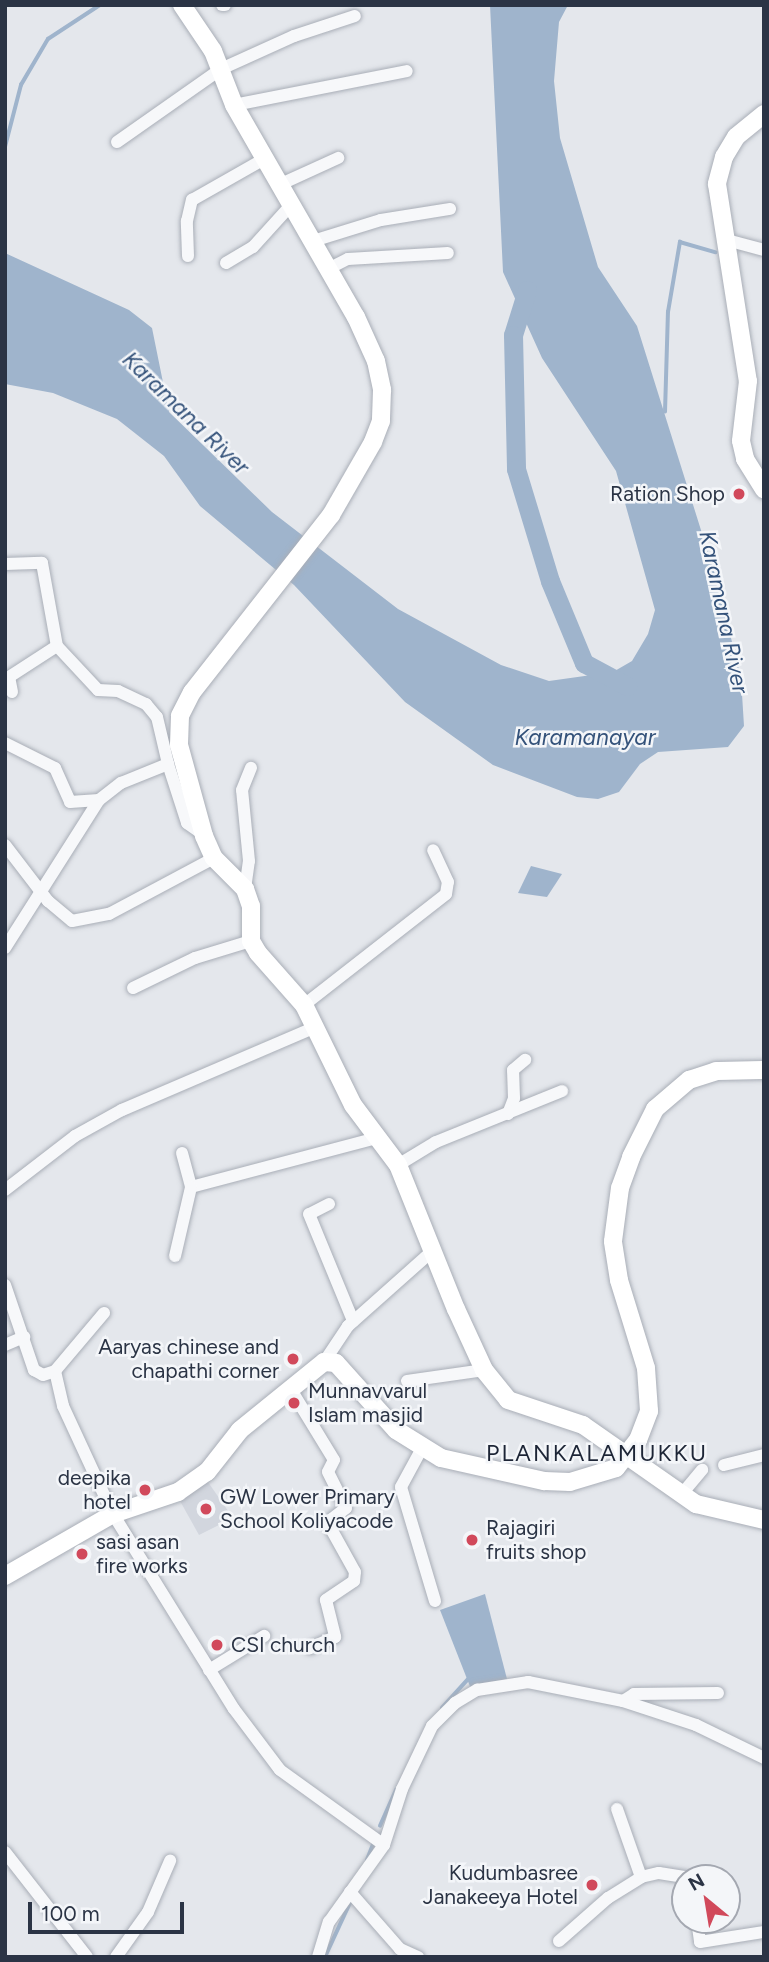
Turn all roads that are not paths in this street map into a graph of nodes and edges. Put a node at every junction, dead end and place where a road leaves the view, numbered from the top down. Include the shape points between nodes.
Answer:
1 (188, 7) edge
2 (355, 16) dead end
3 (221, 69) junction
4 (407, 71) dead end
5 (234, 105) junction
6 (764, 114) edge
7 (117, 142) dead end
8 (265, 158) junction
9 (338, 158) dead end
10 (281, 184) junction
11 (292, 204) junction
12 (450, 209) dead end
13 (723, 239) junction
14 (313, 241) junction
15 (764, 250) edge
16 (448, 253) dead end
17 (188, 256) dead end
18 (226, 263) dead end
19 (328, 269) junction
20 (764, 489) edge
21 (5, 564) edge
22 (57, 646) junction
23 (12, 692) dead end
24 (5, 743) edge
25 (168, 764) junction
26 (251, 768) dead end
27 (99, 800) junction
28 (204, 836) junction
29 (5, 845) edge
30 (433, 850) dead end
31 (214, 858) junction
32 (42, 889) junction
33 (245, 890) junction
34 (251, 941) junction
35 (5, 948) edge
36 (133, 988) dead end
37 (304, 1005) junction
38 (316, 1027) junction
39 (525, 1060) dead end
40 (764, 1070) edge
41 (562, 1091) dead end
42 (508, 1114) junction
43 (377, 1139) junction
44 (182, 1153) dead end
45 (398, 1165) junction
46 (191, 1187) junction
47 (5, 1190) edge
48 (329, 1204) dead end
49 (431, 1252) junction
50 (175, 1256) dead end
51 (5, 1285) edge
52 (104, 1313) dead end
53 (353, 1321) junction
54 (24, 1337) junction
55 (5, 1345) edge
56 (324, 1362) junction
57 (484, 1370) junction
58 (55, 1371) junction
59 (407, 1381) dead end
60 (290, 1388) junction
61 (421, 1450) junction
62 (628, 1454) junction
63 (764, 1455) edge
64 (724, 1465) dead end
65 (702, 1469) dead end
66 (681, 1495) junction
67 (113, 1514) junction
68 (764, 1520) edge
69 (5, 1576) edge
70 (436, 1601) dead end
71 (264, 1636) dead end
72 (310, 1648) dead end
73 (209, 1670) junction
74 (718, 1693) dead end
75 (623, 1701) junction
76 (764, 1758) edge
77 (617, 1809) dead end
78 (384, 1844) junction
79 (5, 1852) edge
80 (170, 1861) dead end
81 (671, 1875) edge
82 (641, 1877) junction
83 (353, 1895) junction
84 (764, 1932) edge
85 (699, 1934) edge
86 (559, 1941) dead end
87 (87, 1957) edge
88 (116, 1957) edge
89 (318, 1957) edge
90 (418, 1957) edge

1 - 3 street
2 - 3 street via 294,36
3 - 5 street
3 - 7 street
4 - 5 street
5 - 8 street
6 - 13 street via 736,137 724,157 717,184
8 - 10 street
8 - 17 street via 192,200
9 - 10 street
10 - 11 street
11 - 14 street
11 - 18 street via 253,247
12 - 14 street via 381,220
13 - 15 street
13 - 20 street via 747,369 741,441 749,467
14 - 19 street
16 - 19 street via 348,260
19 - 28 street via 376,361 382,421 331,515 192,692 180,716 179,746
21 - 22 street via 42,563
22 - 23 street via 9,677
22 - 25 street via 98,690 118,691 146,704 157,716
24 - 27 street via 55,768 70,802
25 - 27 street via 131,778
25 - 28 street via 187,823
26 - 33 street via 242,790 249,862
27 - 32 street
28 - 31 street
29 - 32 street
30 - 37 street via 448,882 446,894
31 - 32 street via 109,914 87,920 72,921
31 - 33 street
32 - 35 street
33 - 34 street via 251,906
34 - 36 street via 195,958
34 - 37 street via 269,971
37 - 38 street
38 - 43 street via 353,1105
38 - 47 street via 122,1110 75,1136
39 - 42 street via 513,1070 514,1098
40 - 62 street via 716,1071 689,1080 655,1109 631,1157 615,1215 614,1261 650,1388 649,1410
41 - 42 street
42 - 45 street via 436,1142
43 - 45 street
43 - 46 street
44 - 46 street
45 - 49 street
46 - 50 street
48 - 53 street via 309,1214
49 - 53 street
49 - 57 street
51 - 54 street
52 - 58 street
53 - 56 street via 334,1341
54 - 55 street
54 - 58 street via 37,1374
56 - 60 street
56 - 61 street via 335,1363 384,1419
57 - 59 street
57 - 62 street via 508,1400 583,1425
58 - 67 street via 63,1405
60 - 67 street via 240,1430 207,1472 178,1492
60 - 72 street via 334,1460 328,1472 346,1508 332,1519 330,1527 355,1572 354,1581 326,1600 335,1637
61 - 62 street via 465,1465 570,1482 608,1472
61 - 70 street via 401,1488
62 - 66 street
63 - 64 street
65 - 66 street
66 - 68 street via 696,1504
67 - 69 street
67 - 73 street
71 - 73 street
73 - 78 street via 280,1770
74 - 75 street via 634,1694
75 - 76 street via 696,1725
75 - 78 street via 528,1682 477,1690 455,1703 432,1726 402,1788
77 - 82 street
78 - 83 street
79 - 87 street
80 - 88 street via 148,1912
81 - 82 street
82 - 86 street via 608,1898
83 - 89 street via 329,1922
83 - 90 street via 400,1949
84 - 85 street via 700,1942

